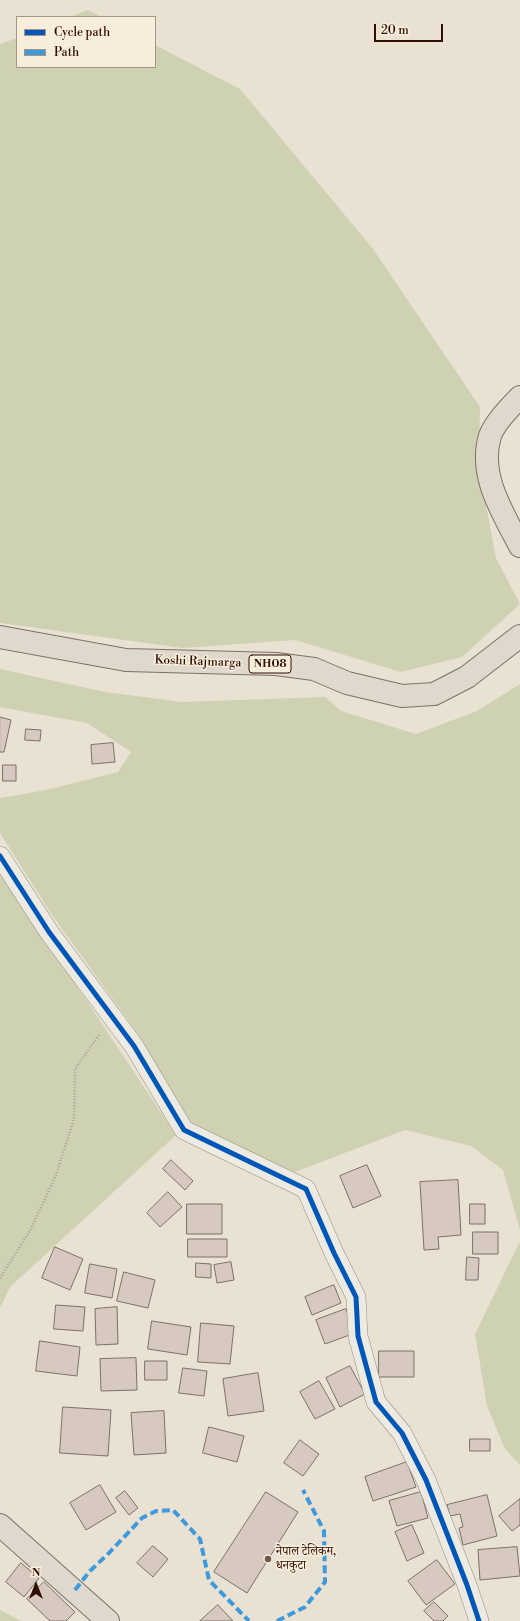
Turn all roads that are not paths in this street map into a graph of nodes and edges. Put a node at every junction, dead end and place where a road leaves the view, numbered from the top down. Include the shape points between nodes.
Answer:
1 (520, 397) edge
2 (520, 546) edge
3 (520, 636) edge
4 (0, 637) edge
5 (0, 856) edge
6 (0, 1525) edge
7 (108, 1621) edge
8 (479, 1621) edge

1 - 2 main road via 490,435 487,457 492,489
3 - 4 main road, Koshi Rajmarga / NH08 via 467,676 434,694 402,696 347,683 314,669 276,664 126,660
5 - 8 street via 49,932 134,1046 184,1130 306,1189 356,1297 358,1336 376,1402 402,1433 426,1480
6 - 7 main road

